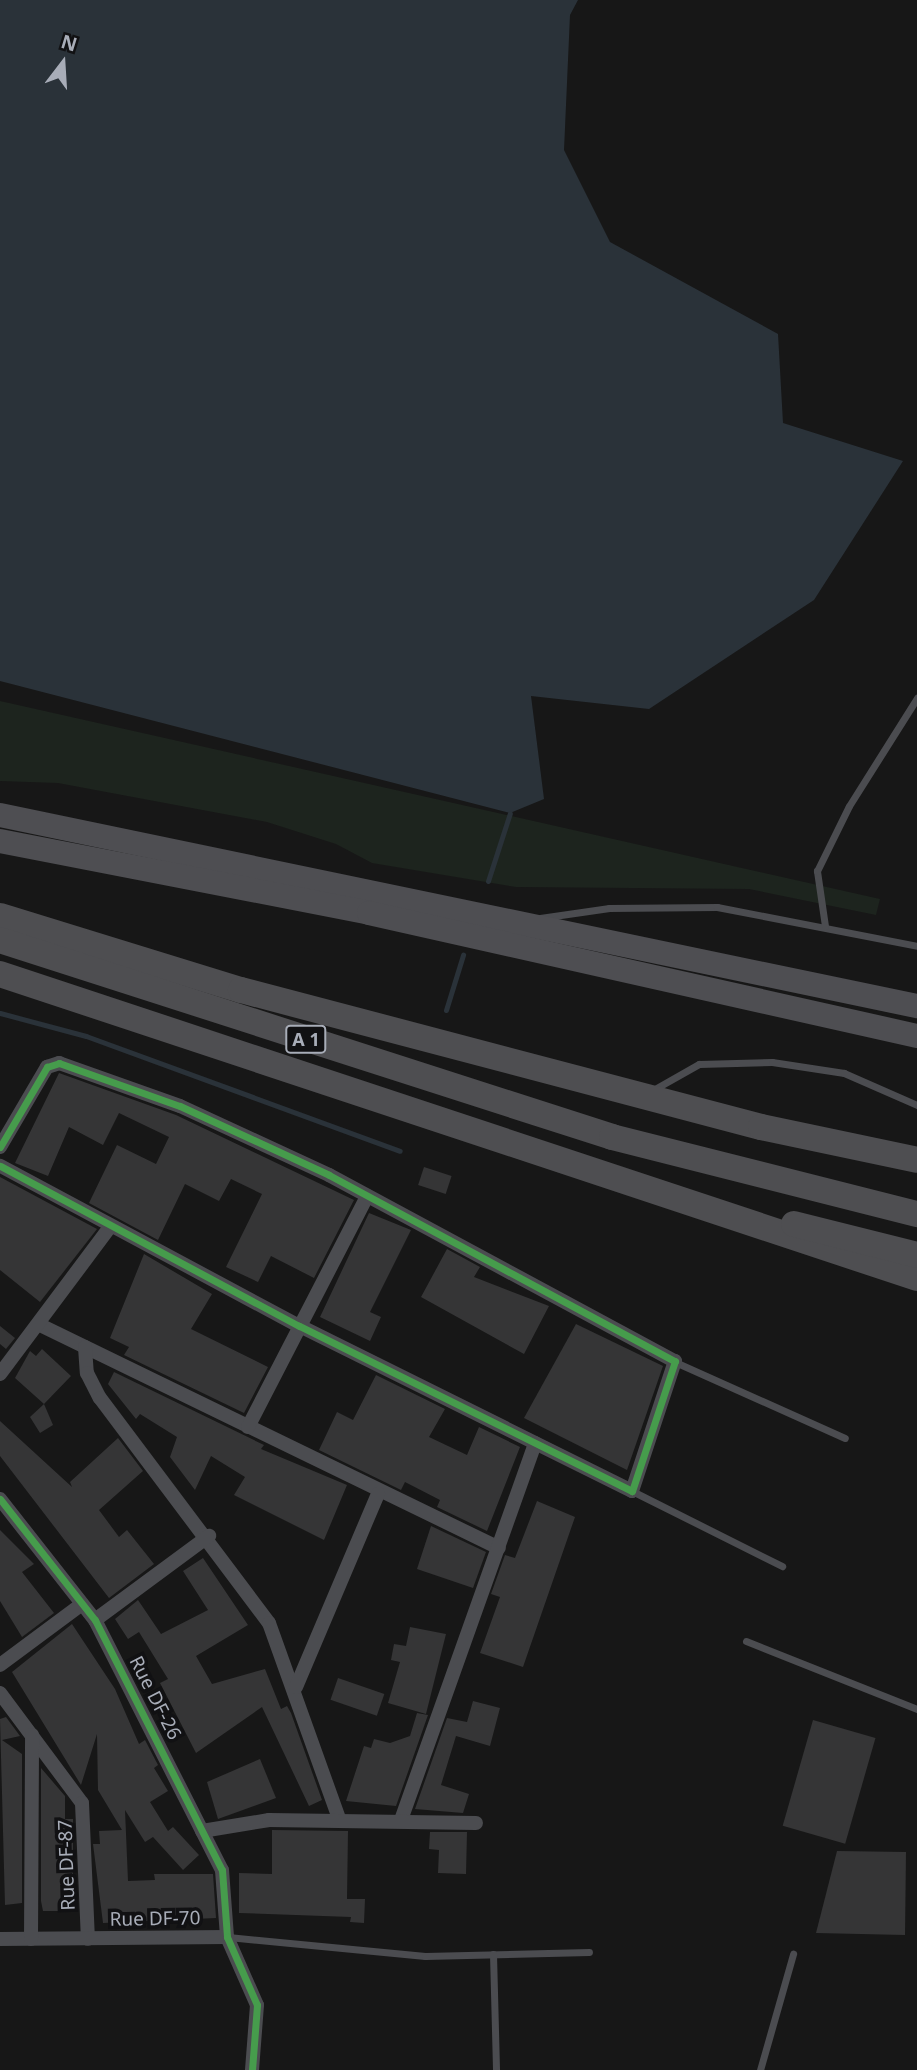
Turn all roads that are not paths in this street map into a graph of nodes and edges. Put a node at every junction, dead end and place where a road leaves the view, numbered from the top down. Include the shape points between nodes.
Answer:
1 (917, 698) edge
2 (0, 814) edge
3 (0, 841) edge
4 (0, 916) edge
5 (515, 922) junction
6 (825, 926) junction
7 (0, 940) edge
8 (917, 946) edge
9 (0, 974) edge
10 (917, 1006) edge
11 (917, 1036) edge
12 (642, 1097) junction
13 (917, 1104) edge
14 (0, 1147) edge
15 (917, 1160) edge
16 (0, 1166) edge
17 (602, 1176) junction
18 (367, 1196) junction
19 (917, 1214) edge
20 (110, 1227) junction
21 (917, 1255) edge
22 (917, 1278) edge
23 (40, 1325) junction
24 (299, 1326) junction
25 (85, 1347) junction
26 (675, 1361) junction
27 (0, 1374) edge
28 (248, 1427) junction
29 (845, 1437) dead end
30 (535, 1443) junction
31 (632, 1491) junction
32 (378, 1494) junction
33 (0, 1499) edge
34 (209, 1536) junction
35 (499, 1548) junction
36 (782, 1566) dead end
37 (82, 1604) junction
38 (95, 1620) junction
39 (747, 1640) dead end
40 (0, 1665) edge
41 (296, 1687) junction
42 (0, 1693) edge
43 (917, 1709) edge
44 (33, 1735) junction
45 (339, 1818) junction
46 (401, 1820) junction
47 (476, 1823) dead end
48 (202, 1831) junction
49 (227, 1937) junction
50 (0, 1939) edge
51 (31, 1939) junction
52 (88, 1939) junction
53 (589, 1952) dead end
54 (493, 1954) junction
55 (793, 1954) dead end
56 (252, 2070) edge
57 (496, 2070) edge
58 (760, 2070) edge

1 - 6 lane via 849,806 817,871
2 - 5 highway
3 - 11 highway via 369,912
4 - 12 highway via 241,990
5 - 6 lane via 609,908 716,907
5 - 10 highway
6 - 8 lane
7 - 19 highway, A 1 via 612,1138
9 - 17 highway, A 1
12 - 13 lane via 699,1064 762,1061 844,1073
12 - 15 highway
14 - 18 street via 54,1062 180,1106
16 - 20 street
17 - 21 highway, A 1
17 - 22 highway
18 - 24 street
18 - 26 street
20 - 23 street
20 - 24 street
23 - 25 street
23 - 27 street
24 - 28 street
24 - 30 street
25 - 28 street
25 - 34 street via 87,1373 100,1398
26 - 29 lane
26 - 31 street
28 - 32 street
30 - 31 street
30 - 35 street
31 - 36 lane
32 - 35 street
32 - 41 street
33 - 37 street, Rue DF-26
34 - 38 street
34 - 41 street via 269,1623
35 - 46 street
37 - 38 street, Rue DF-26
37 - 40 street
38 - 48 street, Rue DF-26
39 - 43 lane
41 - 45 street
42 - 44 street, Rue DF-87
44 - 51 street
44 - 52 street, Rue DF-87 via 86,1816
45 - 46 street
45 - 48 street via 269,1820
46 - 47 street
48 - 49 street, Rue DF-26 via 222,1870
49 - 52 street, Rue DF-70
49 - 54 lane via 425,1956
49 - 56 street, Rue DF-26 via 257,2005
50 - 51 street, Rue DF-70
51 - 52 street, Rue DF-70
53 - 54 lane
54 - 57 lane
55 - 58 lane

